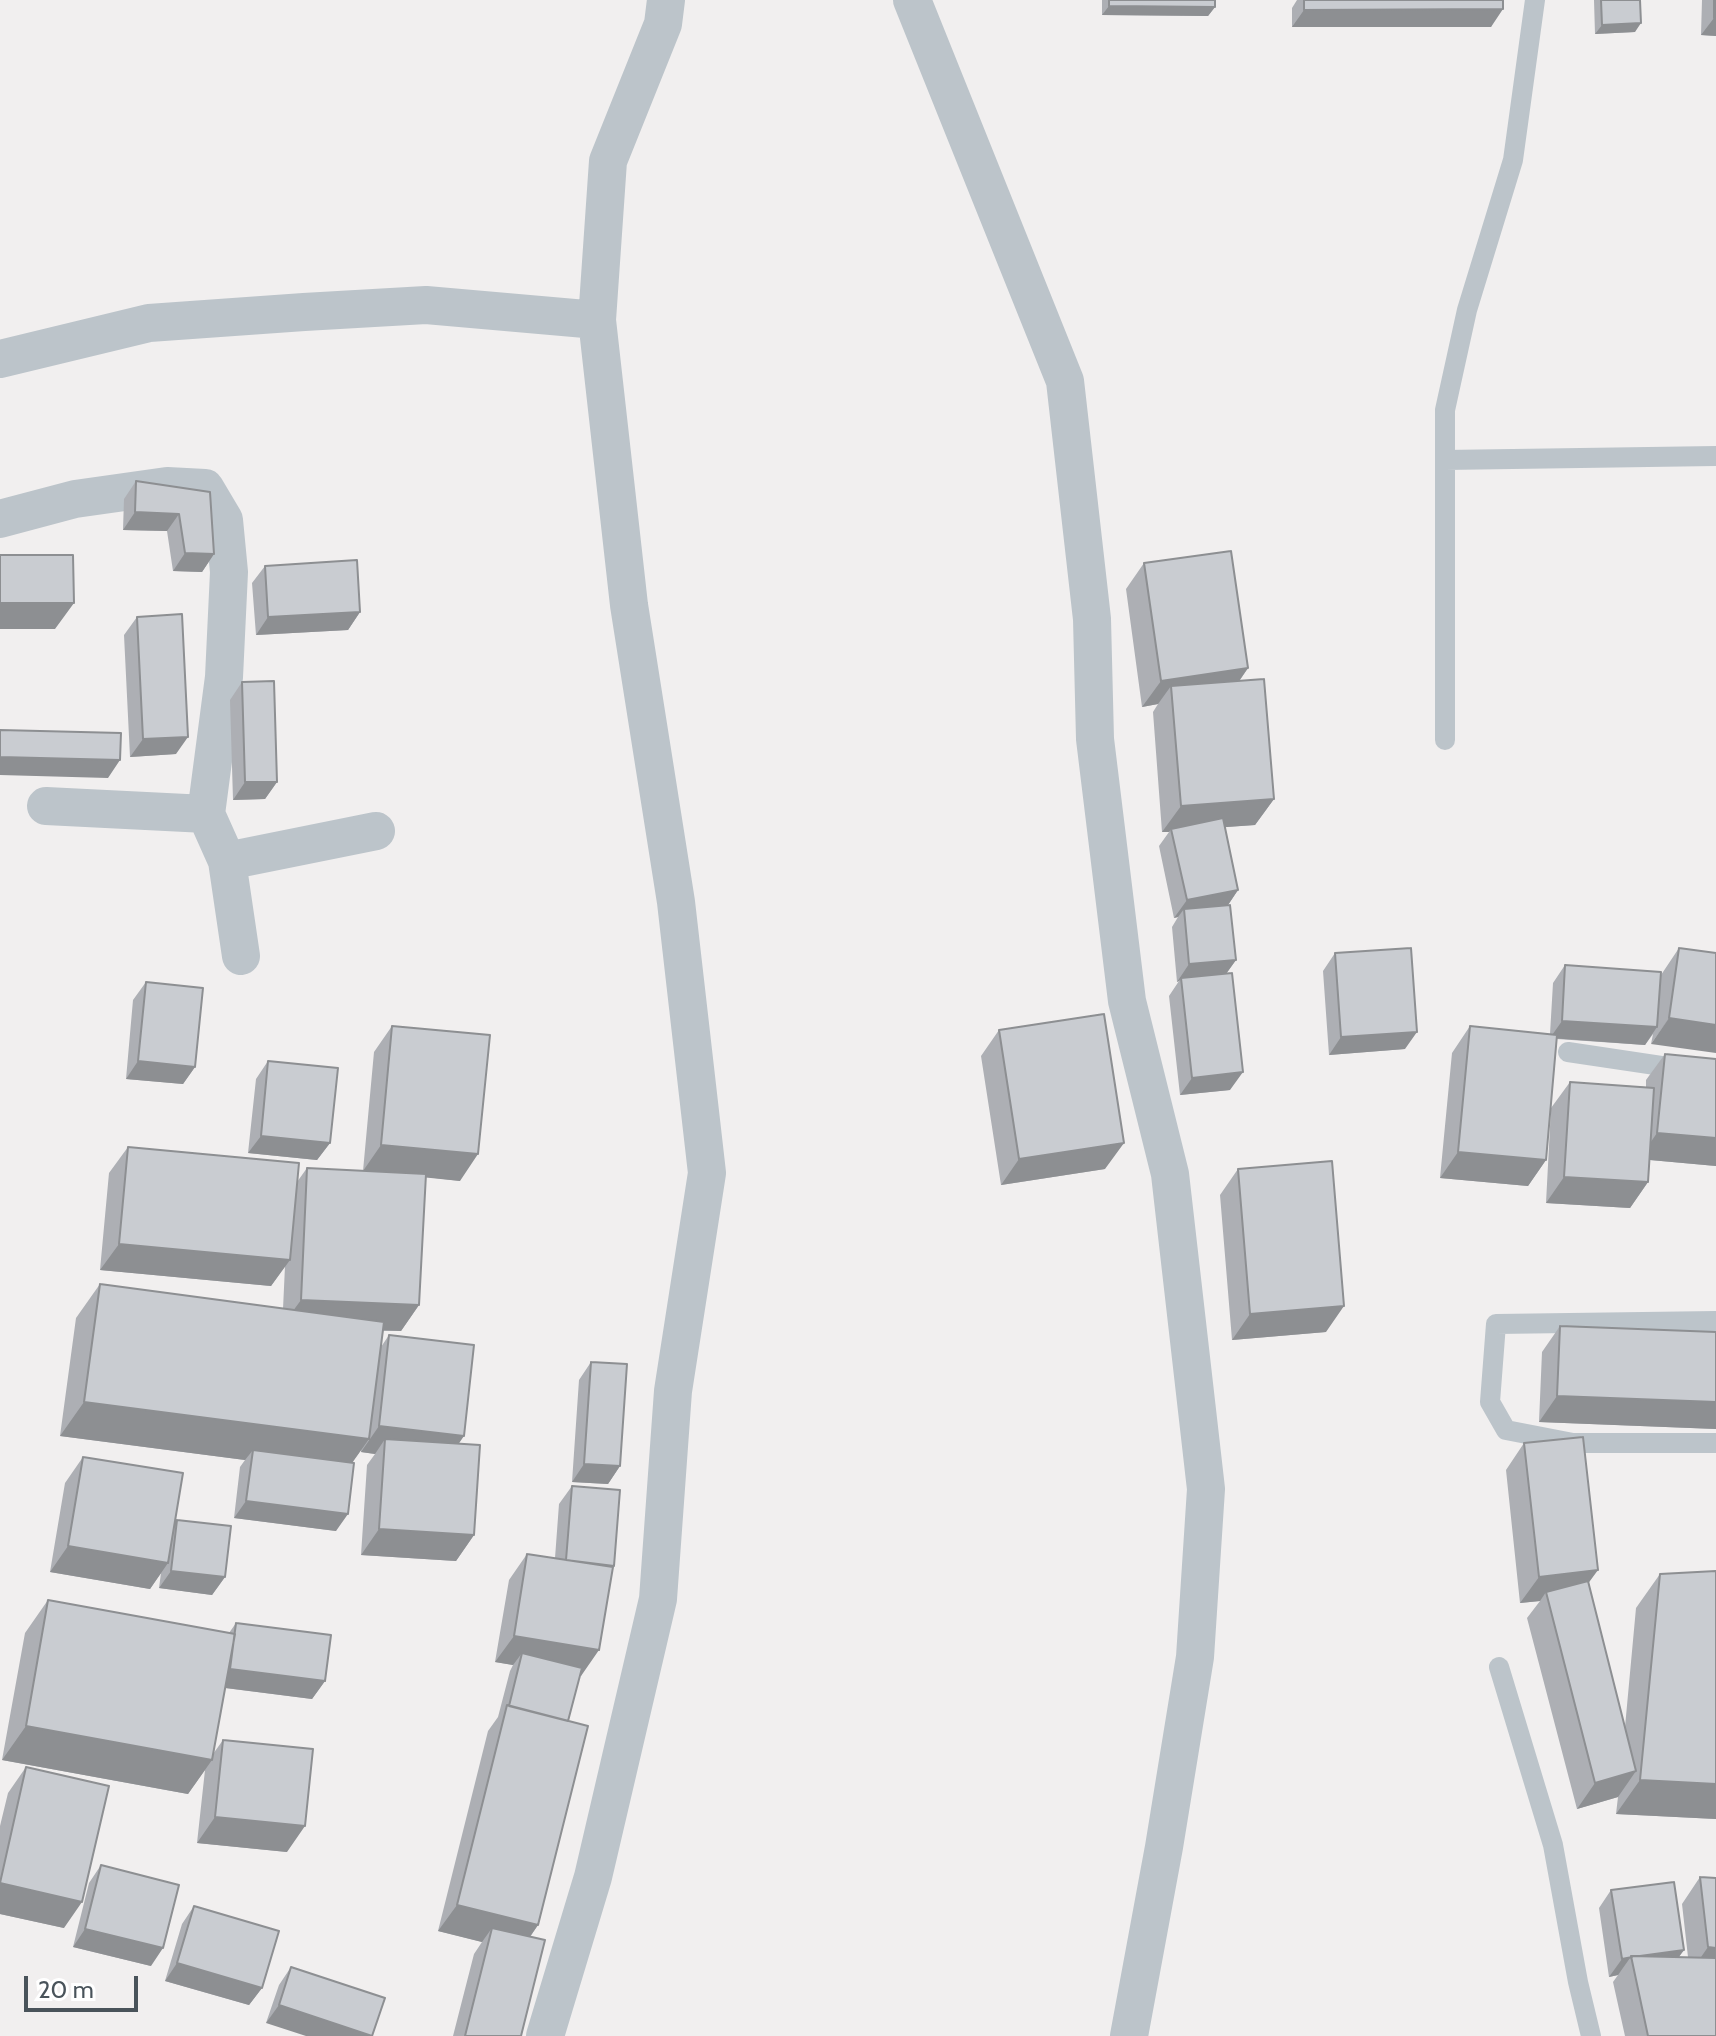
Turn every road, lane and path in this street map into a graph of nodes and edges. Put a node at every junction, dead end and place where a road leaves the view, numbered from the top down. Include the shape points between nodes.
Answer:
1 (666, 0) edge
2 (912, 0) edge
3 (1535, 0) edge
4 (597, 320) junction
5 (0, 359) edge
6 (1716, 456) edge
7 (1445, 460) junction
8 (0, 519) edge
9 (1445, 740) dead end
10 (46, 806) dead end
11 (206, 814) junction
12 (376, 831) dead end
13 (227, 861) junction
14 (241, 956) dead end
15 (1568, 1052) dead end
16 (1716, 1074) edge
17 (1716, 1321) edge
18 (1716, 1443) edge
19 (1499, 1667) dead end
20 (545, 2036) edge
21 (1129, 2036) edge
22 (1591, 2036) edge

1 - 4 street via 663,24 608,161
2 - 21 street via 1065,381 1092,619 1095,739 1127,1001 1170,1174 1206,1489 1195,1657
3 - 7 lane via 1513,160 1467,310 1445,410
4 - 5 street via 426,305 289,313 149,323
4 - 20 street via 629,605 676,902 707,1173 673,1391 658,1599 593,1877
6 - 7 lane
7 - 9 lane
8 - 11 street via 75,499 167,486 205,488 224,520 229,572 224,677
10 - 11 street
11 - 13 street
12 - 13 street
13 - 14 street
15 - 16 lane
17 - 18 lane via 1496,1324 1490,1402 1506,1430 1573,1443
19 - 22 lane via 1553,1845

